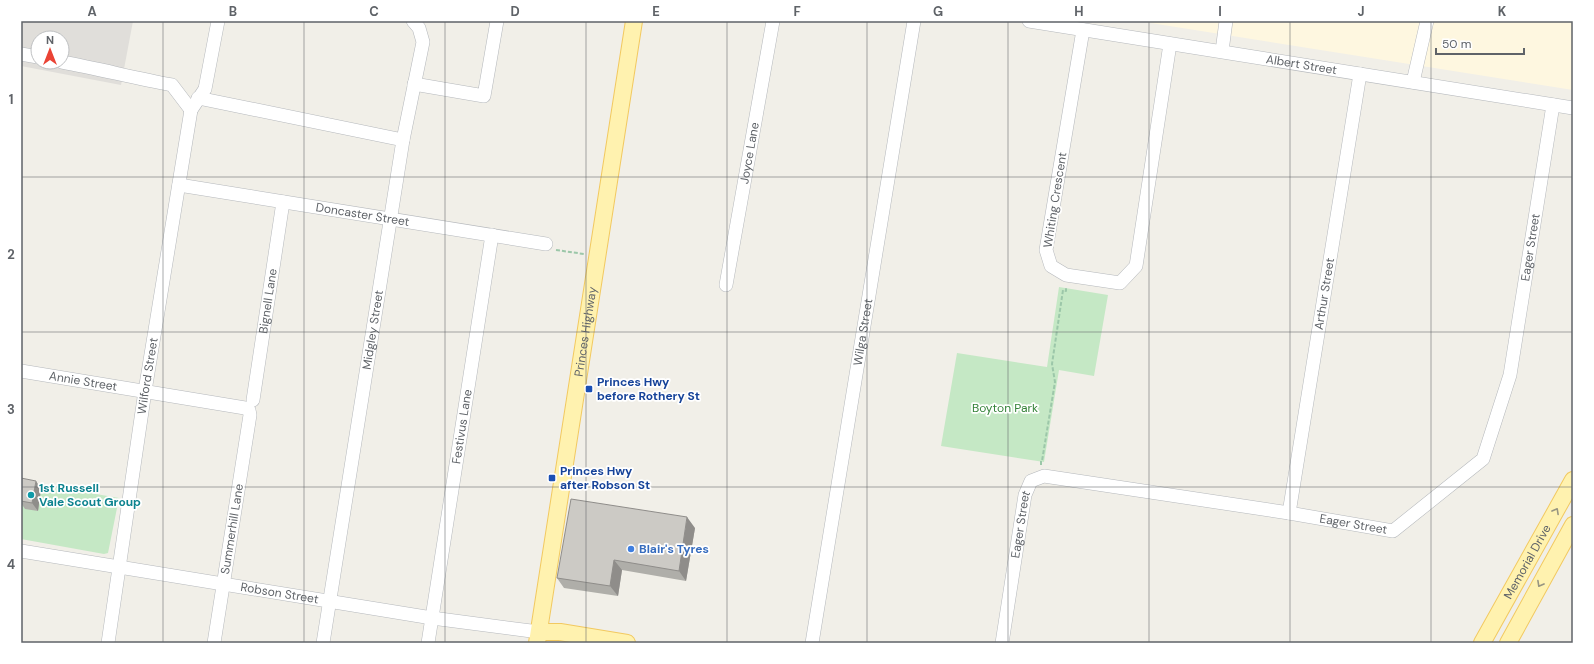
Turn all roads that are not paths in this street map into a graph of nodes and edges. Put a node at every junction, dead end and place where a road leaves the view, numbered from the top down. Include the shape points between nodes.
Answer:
1 (218, 21) edge
2 (413, 21) edge
3 (497, 21) edge
4 (634, 21) edge
5 (772, 21) edge
6 (914, 21) edge
7 (1029, 21) edge
8 (1226, 21) edge
9 (1427, 21) edge
10 (1083, 30) junction
11 (1170, 44) junction
12 (1222, 51) junction
13 (70, 63) edge
14 (1360, 74) junction
15 (1413, 82) junction
16 (414, 84) junction
17 (198, 98) junction
18 (1554, 105) junction
19 (1573, 108) edge
20 (191, 110) junction
21 (403, 140) junction
22 (179, 185) junction
23 (283, 202) junction
24 (390, 218) junction
25 (492, 235) junction
26 (550, 247) road end
27 (726, 285) dead end
28 (21, 371) edge
29 (145, 391) junction
30 (253, 400) dead end
31 (250, 415) joint
32 (1573, 480) edge
33 (1289, 513) junction
34 (1573, 525) edge
35 (21, 551) edge
36 (119, 567) junction
37 (223, 584) junction
38 (330, 601) junction
39 (432, 618) junction
40 (538, 638) edge
41 (108, 643) edge
42 (214, 643) edge
43 (323, 643) edge
44 (428, 643) edge
45 (627, 643) edge
46 (812, 643) edge
47 (1002, 643) edge
48 (1482, 643) edge
49 (1508, 643) edge

1 - 17 street via 205,89
2 - 16 street, Midgley Street via 419,28 423,42
3 - 16 street via 484,96
4 - 40 main road, Princes Highway
5 - 27 street, Joyce Lane
6 - 46 street, Wilga Street
7 - 10 street, Albert Street
8 - 12 street
9 - 15 street
10 - 11 street, Albert Street
10 - 11 street, Whiting Crescent via 1046,250 1051,266 1068,275 1120,283 1136,266
11 - 12 street, Albert Street
12 - 14 street, Albert Street
13 - 20 street via 172,85
14 - 15 street, Albert Street
14 - 33 street, Arthur Street
15 - 18 street, Albert Street
16 - 21 street, Midgley Street
17 - 20 street
17 - 21 street
18 - 19 street, Albert Street
18 - 33 street, Eager Street via 1510,375 1482,459 1393,531
20 - 22 street, Wilford Street
21 - 24 street, Midgley Street
22 - 23 street, Doncaster Street
22 - 29 street, Wilford Street
23 - 24 street, Doncaster Street
23 - 30 street, Bignell Lane
24 - 25 street, Doncaster Street
24 - 38 street, Midgley Street
25 - 26 street, Doncaster Street
25 - 39 street, Festivus Lane
28 - 29 street, Annie Street
29 - 31 street, Annie Street via 245,408 249,410
29 - 36 street, Wilford Street
31 - 37 street, Summerhill Lane
48 -> 32 main road, Memorial Drive
33 - 47 street, Eager Street via 1044,476 1031,481 1025,495
34 -> 49 main road, Memorial Drive
35 - 36 street, Robson Street
36 - 37 street, Robson Street
36 - 41 street, Wilford Street
37 - 38 street, Robson Street
37 - 42 street, Summerhill Lane
38 - 39 street, Robson Street
38 - 43 street, Midgley Street
39 - 40 street, Robson Street
39 - 44 street, Festivus Lane
40 - 45 main road via 560,632

